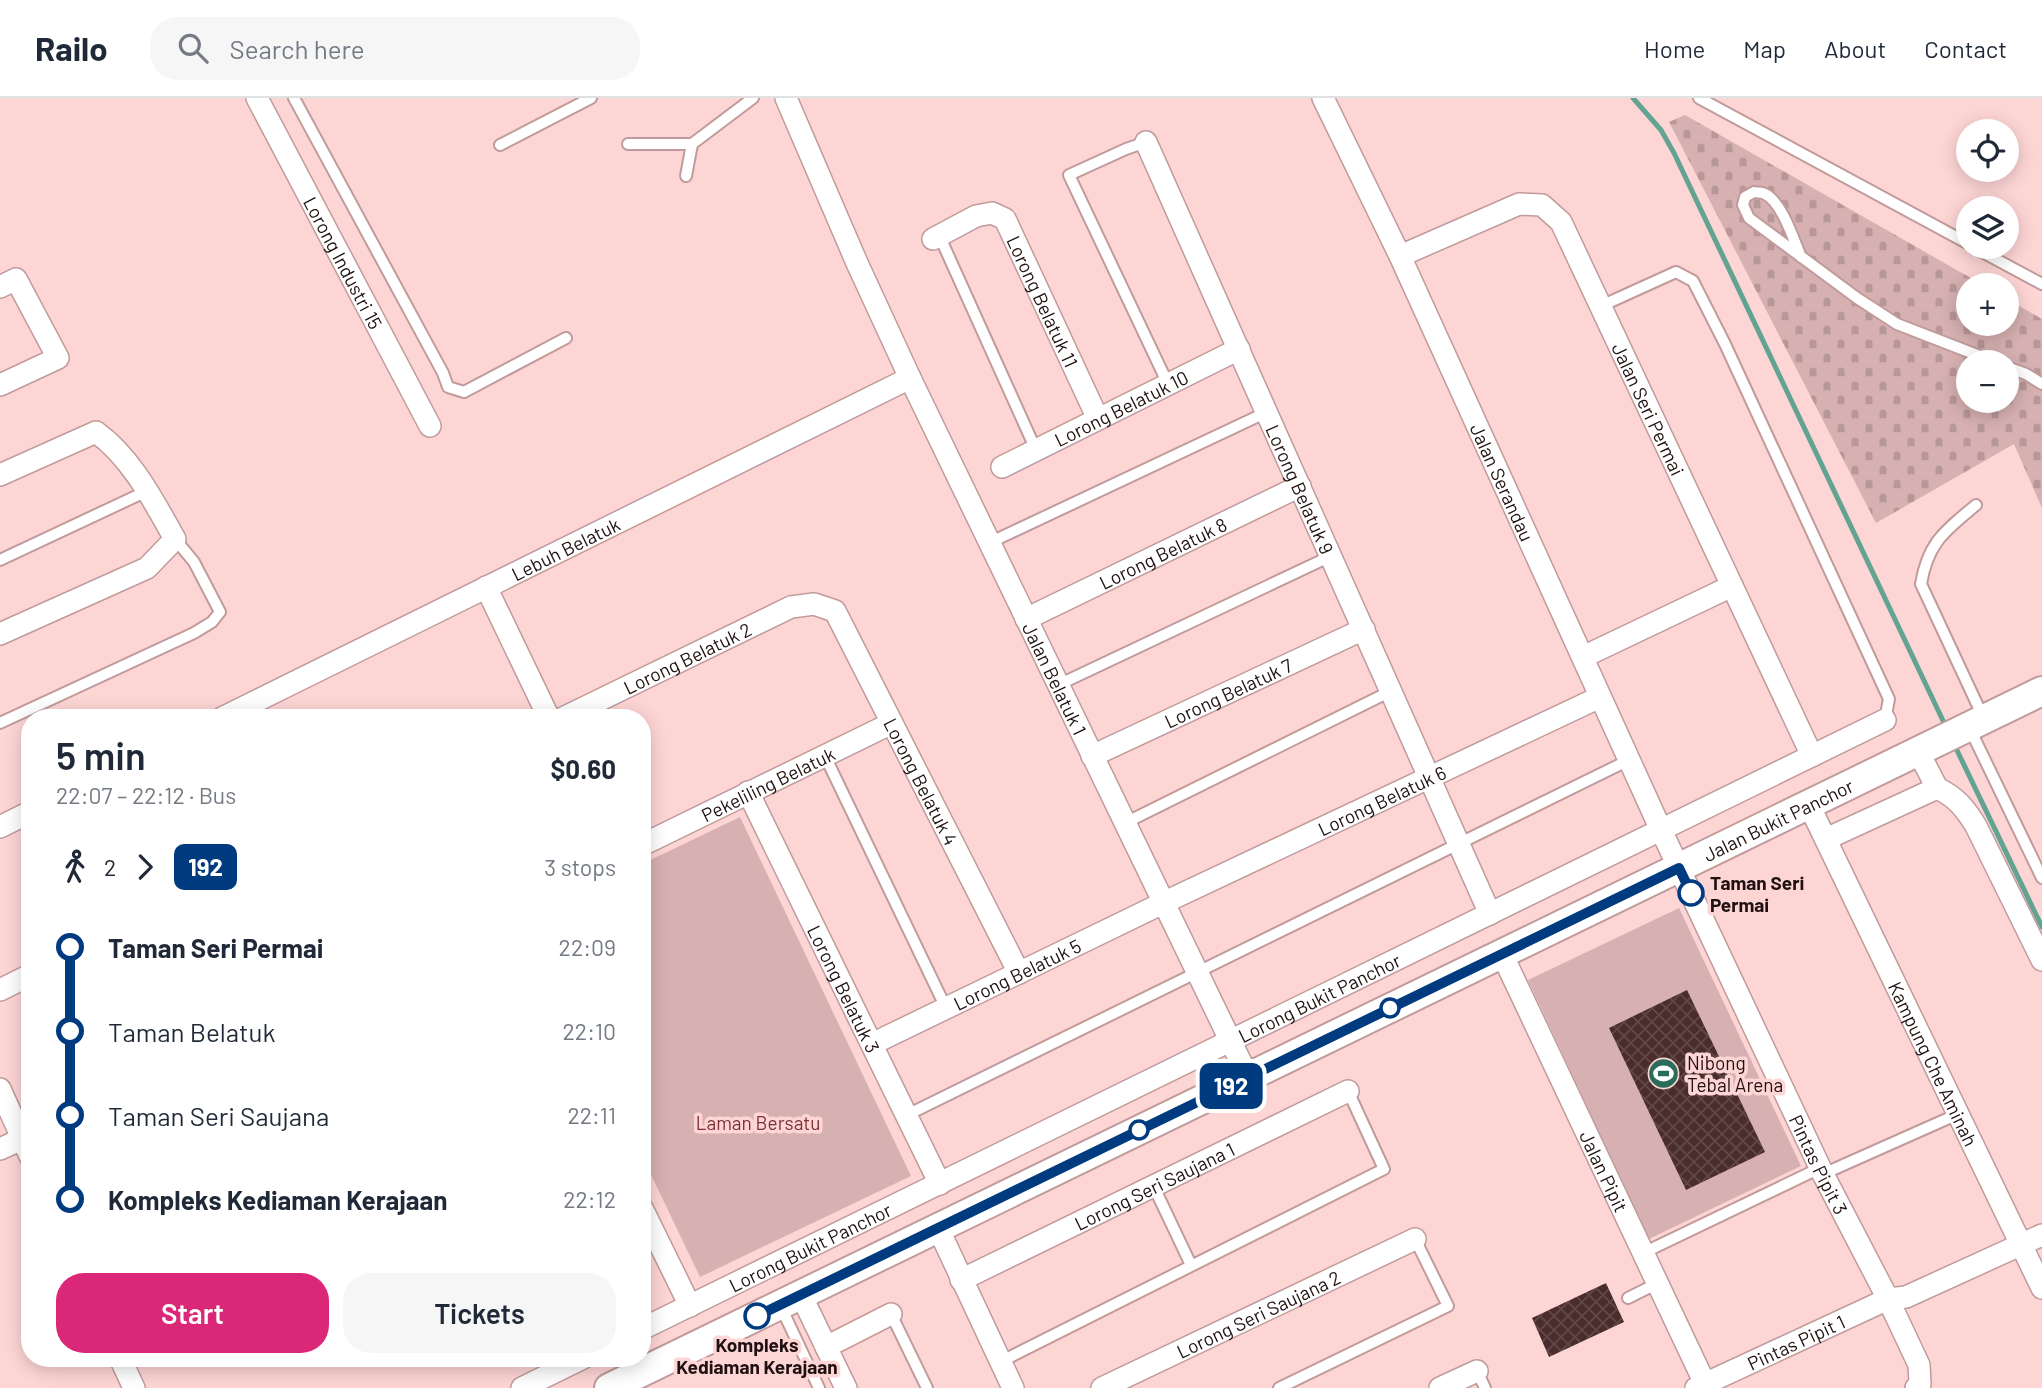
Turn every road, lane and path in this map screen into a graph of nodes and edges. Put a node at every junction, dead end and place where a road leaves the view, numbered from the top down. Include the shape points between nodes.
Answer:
1 (257, 98) edge
2 (294, 98) edge
3 (591, 98) edge
4 (753, 98) edge
5 (786, 98) edge
6 (1323, 98) edge
7 (1699, 98) edge
8 (1146, 142) joint
9 (628, 144) dead end
10 (692, 144) junction
11 (500, 145) dead end
12 (686, 176) dead end
13 (936, 237) joint
14 (1956, 237) edge
15 (1400, 256) junction
16 (1801, 257) junction
17 (1995, 259) edge
18 (2042, 284) edge
19 (0, 287) edge
20 (1601, 306) junction
21 (566, 338) dead end
22 (1239, 349) junction
23 (1964, 350) edge
24 (2019, 371) edge
25 (910, 379) junction
26 (1168, 384) junction
27 (2042, 384) edge
28 (0, 385) edge
29 (1267, 412) junction
30 (1098, 419) junction
31 (430, 426) dead end
32 (1035, 450) junction
33 (1002, 467) dead end
34 (0, 475) edge
35 (1300, 486) junction
36 (148, 491) junction
37 (1976, 505) dead end
38 (175, 539) junction
39 (989, 543) junction
40 (1331, 556) junction
41 (0, 560) edge
42 (1732, 586) junction
43 (486, 587) junction
44 (814, 604) joint
45 (1026, 619) junction
46 (1364, 629) junction
47 (0, 634) edge
48 (1583, 657) junction
49 (1058, 685) junction
50 (1391, 691) junction
51 (2042, 691) edge
52 (1600, 696) junction
53 (30, 709) edge
54 (240, 709) edge
55 (545, 709) edge
56 (581, 709) edge
57 (21, 713) edge
58 (1885, 720) joint
59 (0, 723) edge
60 (892, 723) junction
61 (1976, 723) junction
62 (1918, 751) junction
63 (825, 756) junction
64 (1092, 756) junction
65 (1812, 756) junction
66 (1629, 760) junction
67 (1429, 777) junction
68 (1937, 788) junction
69 (748, 792) junction
70 (1809, 805) junction
71 (21, 816) edge
72 (1125, 823) junction
73 (0, 827) edge
74 (1661, 830) junction
75 (1826, 839) junction
76 (651, 840) edge
77 (1459, 844) junction
78 (1679, 868) junction
79 (2042, 878) edge
80 (1163, 903) junction
81 (1490, 914) junction
82 (1502, 954) junction
83 (2042, 960) edge
84 (1197, 972) junction
85 (1019, 973) junction
86 (21, 980) edge
87 (0, 990) edge
88 (946, 1008) junction
89 (1230, 1041) junction
90 (872, 1044) junction
91 (1248, 1077) junction
92 (0, 1089) edge
93 (1348, 1091) joint
94 (1958, 1114) junction
95 (907, 1115) junction
96 (21, 1136) edge
97 (21, 1147) edge
98 (0, 1149) edge
99 (1822, 1171) junction
100 (940, 1184) junction
101 (1153, 1185) junction
102 (651, 1226) edge
103 (938, 1228) junction
104 (2042, 1234) edge
105 (1415, 1239) joint
106 (2021, 1244) junction
107 (1643, 1253) junction
108 (1191, 1265) junction
109 (961, 1280) junction
110 (1657, 1283) junction
111 (2042, 1288) edge
112 (1628, 1298) dead end
113 (1888, 1299) junction
114 (790, 1300) junction
115 (690, 1306) junction
116 (891, 1314) joint
117 (651, 1325) edge
118 (826, 1346) junction
119 (1000, 1362) junction
120 (124, 1367) edge
121 (565, 1367) edge
122 (1481, 1379) edge
123 (1918, 1386) edge
124 (1703, 1387) edge
125 (134, 1388) edge
126 (522, 1388) edge
127 (608, 1388) edge
128 (819, 1388) edge
129 (846, 1388) edge
130 (927, 1388) edge
131 (1013, 1388) edge
132 (1102, 1388) edge
133 (1279, 1388) edge
134 (1440, 1388) edge

1 - 31 street, Lorong Industri 15
2 - 21 lane via 448,387 464,392
3 - 11 lane
4 - 10 lane
5 - 25 street, Jalan Belatuk 1
6 - 15 street, Jalan Serandau
7 - 14 lane
8 - 22 street, Lorong Belatuk 9
8 - 26 lane, Lorong Belatuk 9 via 1069,175
9 - 10 lane
10 - 12 lane
13 - 30 street, Lorong Belatuk 11 via 976,216 992,213 1005,219
13 - 32 lane
15 - 20 street, Jalan Seri Permai via 1519,204 1542,205 1561,222
15 - 48 street, Jalan Serandau
16 - 16 lane via 1749,218 1745,197 1754,192 1766,194 1786,222
16 - 23 lane via 1898,324
17 - 18 lane
19 - 28 street via 16,279 58,358
20 - 42 street, Jalan Seri Permai
20 - 58 lane via 1676,272 1693,281 1889,699
22 - 26 street, Lorong Belatuk 10
22 - 29 street, Lorong Belatuk 9
24 - 27 lane
25 - 39 street, Jalan Belatuk 1
25 - 43 street, Lebuh Belatuk
26 - 30 street, Lorong Belatuk 10
29 - 35 street, Lorong Belatuk 9
29 - 39 lane
30 - 32 street, Lorong Belatuk 10
32 - 33 street, Lorong Belatuk 10
34 - 36 street via 96,432 110,442
35 - 40 street, Lorong Belatuk 9
35 - 45 street, Lorong Belatuk 8
36 - 38 street
36 - 41 lane
37 - 61 lane via 1941,535 1930,552 1921,584
38 - 47 street via 147,568
38 - 53 lane via 194,562 220,611 212,622
39 - 45 street, Jalan Belatuk 1
40 - 46 street, Lorong Belatuk 9
40 - 49 lane
42 - 48 street
42 - 65 street, Jalan Seri Permai
43 - 54 street, Lebuh Belatuk
43 - 55 street
44 - 56 street, Lorong Belatuk 2 via 791,607
44 - 60 street, Lorong Belatuk 4 via 835,611
45 - 49 street, Jalan Belatuk 1
46 - 50 street, Lorong Belatuk 9
46 - 64 street, Lorong Belatuk 7
48 - 52 street, Jalan Serandau
49 - 64 street, Jalan Belatuk 1
50 - 67 street, Lorong Belatuk 9
50 - 72 lane
51 - 61 main road, Jalan Bukit Panchor
52 - 66 street, Jalan Serandau
52 - 67 street, Lorong Belatuk 6
57 - 59 lane
58 - 65 street, Lorong Bukit Panchor
60 - 63 street, Pekeliling Belatuk
60 - 85 street, Lorong Belatuk 4
61 - 62 main road, Jalan Bukit Panchor
61 - 79 lane
62 - 68 street
62 - 70 main road, Jalan Bukit Panchor
63 - 69 street, Pekeliling Belatuk
63 - 88 lane
64 - 72 street, Jalan Belatuk 1
65 - 74 street, Lorong Bukit Panchor
66 - 74 street, Jalan Serandau
66 - 77 lane
67 - 77 street, Lorong Belatuk 9
67 - 80 street, Lorong Belatuk 6
68 - 75 street
68 - 83 street via 1965,807
69 - 76 street, Pekeliling Belatuk
69 - 90 street, Lorong Belatuk 3
70 - 75 street, Kampung Che Aminah
70 - 78 main road, Jalan Bukit Panchor
71 - 73 street
72 - 80 street, Jalan Belatuk 1
74 - 78 street, Jalan Serandau
74 - 81 street, Lorong Bukit Panchor
75 - 94 street, Kampung Che Aminah
77 - 81 street, Lorong Belatuk 9
77 - 84 lane
78 - 82 main road, Jalan Bukit Panchor
78 - 99 street, Pintas Pipit 3
80 - 84 street, Jalan Belatuk 1
80 - 85 street, Lorong Belatuk 5
81 - 89 street, Lorong Bukit Panchor
82 - 91 main road, Jalan Bukit Panchor
82 - 107 street, Jalan Pipit
84 - 89 street, Jalan Belatuk 1
84 - 95 lane
85 - 88 street, Lorong Belatuk 5
86 - 87 street
88 - 90 street, Lorong Belatuk 5
89 - 91 street, Jalan Belatuk 1
89 - 100 street, Lorong Bukit Panchor
90 - 95 street, Lorong Belatuk 3
91 - 103 main road, Jalan Bukit Panchor
92 - 96 street
93 - 101 street, Lorong Seri Saujana 1
93 - 108 lane via 1384,1169
94 - 99 lane
94 - 106 street, Kampung Che Aminah
95 - 100 street, Lorong Belatuk 3
97 - 98 street
99 - 107 lane
99 - 113 street, Pintas Pipit 3
100 - 115 street, Lorong Bukit Panchor
101 - 108 lane
101 - 109 street, Lorong Seri Saujana 1
102 - 115 street
103 - 109 street
103 - 114 main road, Jalan Bukit Panchor
104 - 106 street, Pintas Pipit 1
105 - 132 street, Lorong Seri Saujana 2
105 - 133 lane via 1448,1306
106 - 111 street, Kampung Che Aminah
106 - 113 street, Pintas Pipit 1 via 1906,1297
107 - 110 street, Jalan Pipit
108 - 119 lane
109 - 119 street
110 - 112 lane
110 - 124 street, Jalan Pipit
113 - 123 street, Pintas Pipit 3 via 1919,1365
113 - 124 street, Pintas Pipit 1
114 - 118 street
114 - 127 main road, Jalan Bukit Panchor
114 - 128 lane
115 - 117 street, Lorong Bukit Panchor
116 - 118 street
116 - 130 lane
118 - 129 street
119 - 131 street
120 - 125 street
121 - 126 street
122 - 134 street

